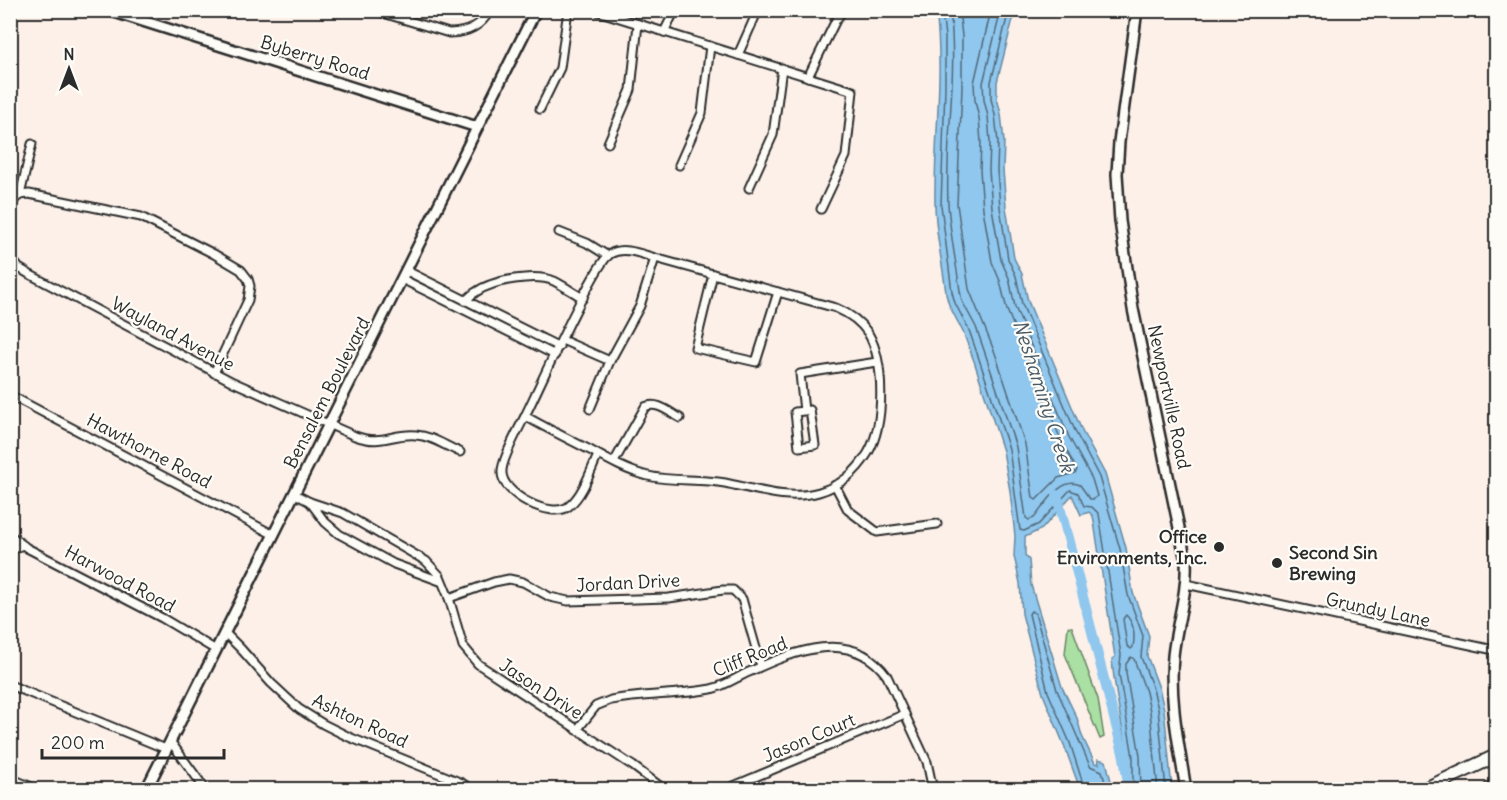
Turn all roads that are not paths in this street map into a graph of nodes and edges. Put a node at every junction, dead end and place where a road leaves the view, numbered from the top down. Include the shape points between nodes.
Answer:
1 (108, 10) edge
2 (373, 10) edge
3 (490, 10) edge
4 (536, 10) edge
5 (568, 10) edge
6 (594, 10) edge
7 (675, 10) edge
8 (758, 10) edge
9 (843, 10) edge
10 (1137, 10) edge
11 (638, 24) junction
12 (664, 32) junction
13 (710, 46) junction
14 (738, 55) junction
15 (782, 68) junction
16 (808, 77) junction
17 (540, 109) dead end
18 (477, 127) junction
19 (608, 143) dead end
20 (32, 144) dead end
21 (679, 165) dead end
22 (749, 188) dead end
23 (20, 195) junction
24 (821, 209) dead end
25 (10, 211) edge
26 (559, 232) dead end
27 (608, 256) junction
28 (10, 257) edge
29 (655, 258) junction
30 (713, 274) junction
31 (404, 275) junction
32 (778, 292) junction
33 (583, 298) junction
34 (465, 301) junction
35 (561, 344) junction
36 (555, 355) junction
37 (610, 361) junction
38 (877, 362) junction
39 (214, 373) junction
40 (10, 395) edge
41 (590, 409) dead end
42 (804, 411) junction
43 (525, 416) junction
44 (680, 418) dead end
45 (330, 424) junction
46 (460, 452) dead end
47 (598, 454) junction
48 (614, 462) junction
49 (835, 485) junction
50 (295, 494) junction
51 (310, 502) junction
52 (937, 524) dead end
53 (10, 535) edge
54 (274, 535) junction
55 (23, 545) junction
56 (10, 550) edge
57 (440, 581) junction
58 (1186, 584) junction
59 (449, 598) junction
60 (225, 633) junction
61 (216, 650) junction
62 (1494, 650) dead end
63 (761, 666) junction
64 (10, 685) edge
65 (905, 714) junction
66 (577, 730) junction
67 (168, 745) junction
68 (1497, 747) edge
69 (1497, 756) edge
70 (10, 778) edge
71 (1440, 783) junction
72 (1497, 786) edge
73 (39, 789) edge
74 (146, 789) edge
75 (206, 789) edge
76 (472, 789) edge
77 (665, 789) edge
78 (724, 789) edge
79 (933, 789) edge
80 (1186, 789) edge
81 (1423, 789) edge
82 (1489, 789) edge

1 - 18 main road, Byberry Road
2 - 3 street via 442,32 460,33 476,27
4 - 18 main road, Bensalem Boulevard
5 - 17 street via 560,68
6 - 11 street
7 - 12 street
8 - 14 street
9 - 16 street
10 - 58 main road, Newportville Road via 1119,142 1120,221 1133,309 1185,553
11 - 12 street
11 - 19 street via 631,90
12 - 13 street
13 - 14 street
13 - 21 street via 702,113
14 - 15 street
15 - 16 street
15 - 22 street via 773,135
16 - 24 street via 854,91 846,156
18 - 31 main road, Bensalem Boulevard
20 - 23 street
23 - 25 street
23 - 39 street via 141,217 241,270 250,286 248,300
26 - 27 street
27 - 29 street via 623,250
27 - 33 street
28 - 39 street, Wayland Avenue via 29,274
29 - 30 street
29 - 37 street via 639,306
30 - 32 street
30 - 32 street via 695,348 756,362
31 - 34 street
31 - 36 street
31 - 45 main road, Bensalem Boulevard
32 - 38 street via 837,308 854,317 868,333
33 - 34 street via 541,278 514,279 490,286
33 - 35 street
34 - 35 street
35 - 36 street
35 - 37 street
36 - 43 street
37 - 41 street
38 - 42 street via 800,374
38 - 49 street via 880,415 870,449 855,470
39 - 45 street, Wayland Avenue
40 - 54 street, Hawthorne Road
42 - 42 street via 795,412 799,447 815,445 810,410
43 - 47 street
43 - 47 street via 502,469 507,487 518,496 551,511 565,509 576,499
44 - 48 street via 655,404 648,405
45 - 46 street, Wayland Avenue via 373,441 423,436
45 - 50 main road, Bensalem Boulevard
47 - 48 street
48 - 49 street via 645,476 713,481 793,496
49 - 52 street via 848,510 877,532
50 - 51 street, Jason Drive
50 - 54 main road, Bensalem Boulevard
51 - 57 street, Jason Drive via 339,534 394,564
51 - 57 street, Jason Drive via 343,513 419,556 437,572
53 - 55 street, Harwood Road
54 - 60 main road, Bensalem Boulevard
55 - 56 street
55 - 61 street, Harwood Road
57 - 59 street, Jason Drive
58 - 62 street, Grundy Lane
58 - 80 main road, Newportville Road via 1172,665
59 - 63 street, Jordan Drive via 509,579 568,601 669,598 733,590 742,599
59 - 66 street, Jason Drive via 464,646 478,664
60 - 61 main road, Bensalem Boulevard
60 - 76 street, Ashton Road via 299,709 330,728
61 - 67 main road, Bensalem Boulevard
63 - 65 street, Cliff Road via 803,652 846,647 869,657 880,667
63 - 66 street, Cliff Road via 712,689 603,702
64 - 67 street
65 - 78 street, Jason Court
65 - 79 street, Cliff Road via 927,762
66 - 77 street, Jason Drive
67 - 74 main road, Bensalem Boulevard
67 - 75 street
68 - 71 highway
69 - 71 highway
70 - 73 street
71 - 81 highway
72 - 82 highway

